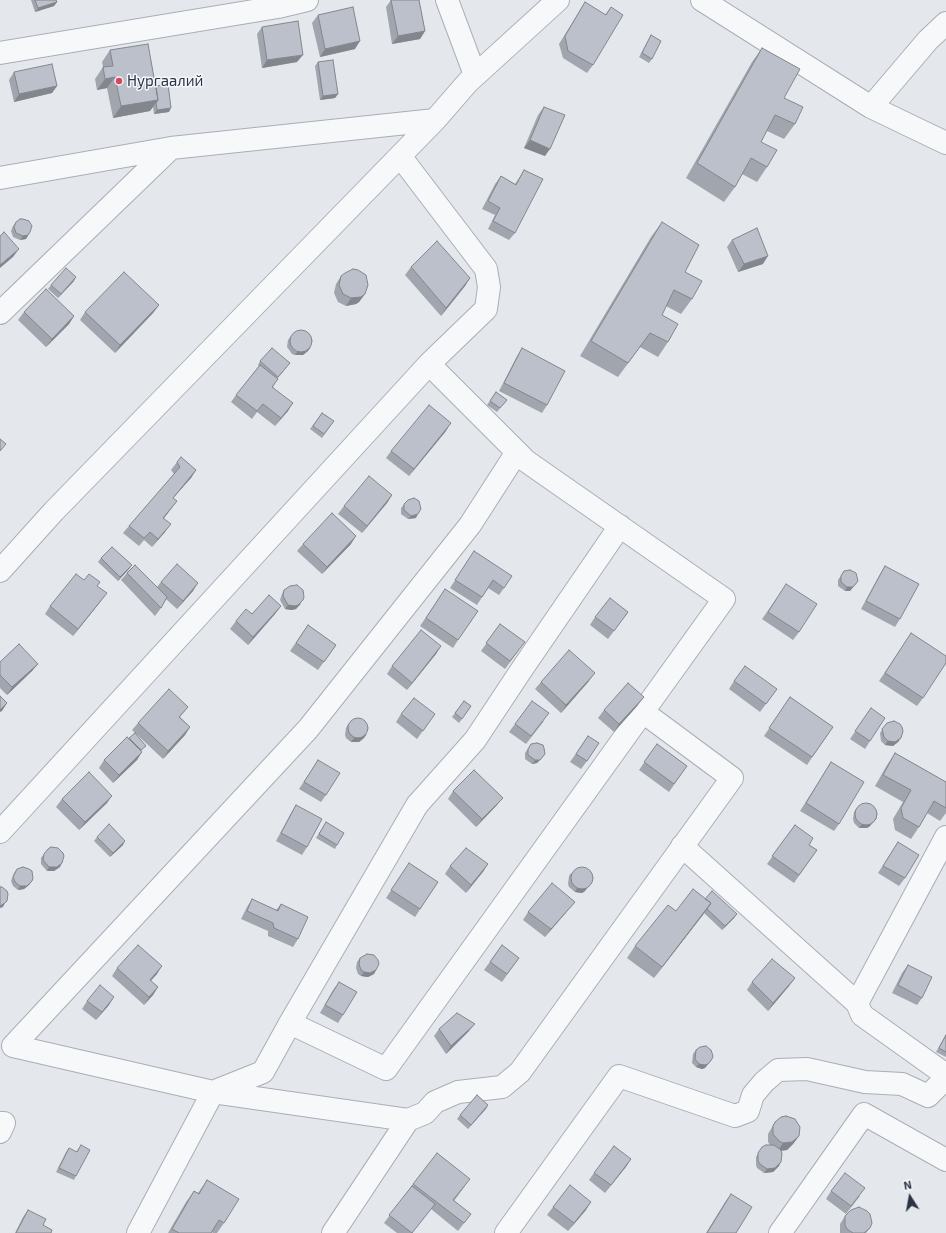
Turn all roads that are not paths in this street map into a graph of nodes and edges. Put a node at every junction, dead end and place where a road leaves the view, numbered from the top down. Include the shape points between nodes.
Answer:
1 (307, 0) edge
2 (447, 0) edge
3 (558, 0) edge
4 (702, 0) edge
5 (946, 23) edge
6 (0, 53) edge
7 (475, 75) junction
8 (871, 107) junction
9 (435, 120) junction
10 (946, 143) edge
11 (171, 148) junction
12 (400, 156) junction
13 (1, 180) edge
14 (0, 312) edge
15 (429, 364) junction
16 (516, 452) junction
17 (620, 526) junction
18 (0, 571) edge
19 (643, 712) junction
20 (0, 832) edge
21 (946, 837) edge
22 (682, 846) junction
23 (858, 1003) junction
24 (290, 1023) junction
25 (946, 1076) edge
26 (213, 1092) junction
27 (408, 1120) junction
28 (0, 1123) edge
29 (0, 1132) edge
30 (946, 1160) edge
31 (138, 1233) edge
32 (332, 1233) edge
33 (506, 1233) edge
34 (780, 1233) edge

1 - 6 street
2 - 7 street
3 - 7 street
4 - 8 street
5 - 8 street via 928,40
7 - 9 street
8 - 10 street
9 - 11 street
9 - 12 street
11 - 13 street
11 - 14 street
12 - 15 street via 486,269 489,287 486,309
12 - 18 street via 54,510
15 - 16 street
15 - 20 street
16 - 17 street
16 - 26 street via 470,525 308,730 13,1046
17 - 19 street via 724,599
17 - 24 street via 475,740 417,805
19 - 22 street via 732,778
19 - 24 street via 386,1069
21 - 23 street
22 - 23 street
22 - 27 street via 520,1072 502,1087 458,1092 435,1102 425,1113
23 - 25 street via 862,1015
24 - 26 street via 263,1072
25 - 33 street via 928,1096 902,1084 864,1082 807,1069 778,1070 754,1095 748,1111 735,1116 619,1076
26 - 27 street
26 - 31 street
27 - 32 street
28 - 29 street via 4,1123
30 - 34 street via 864,1114

